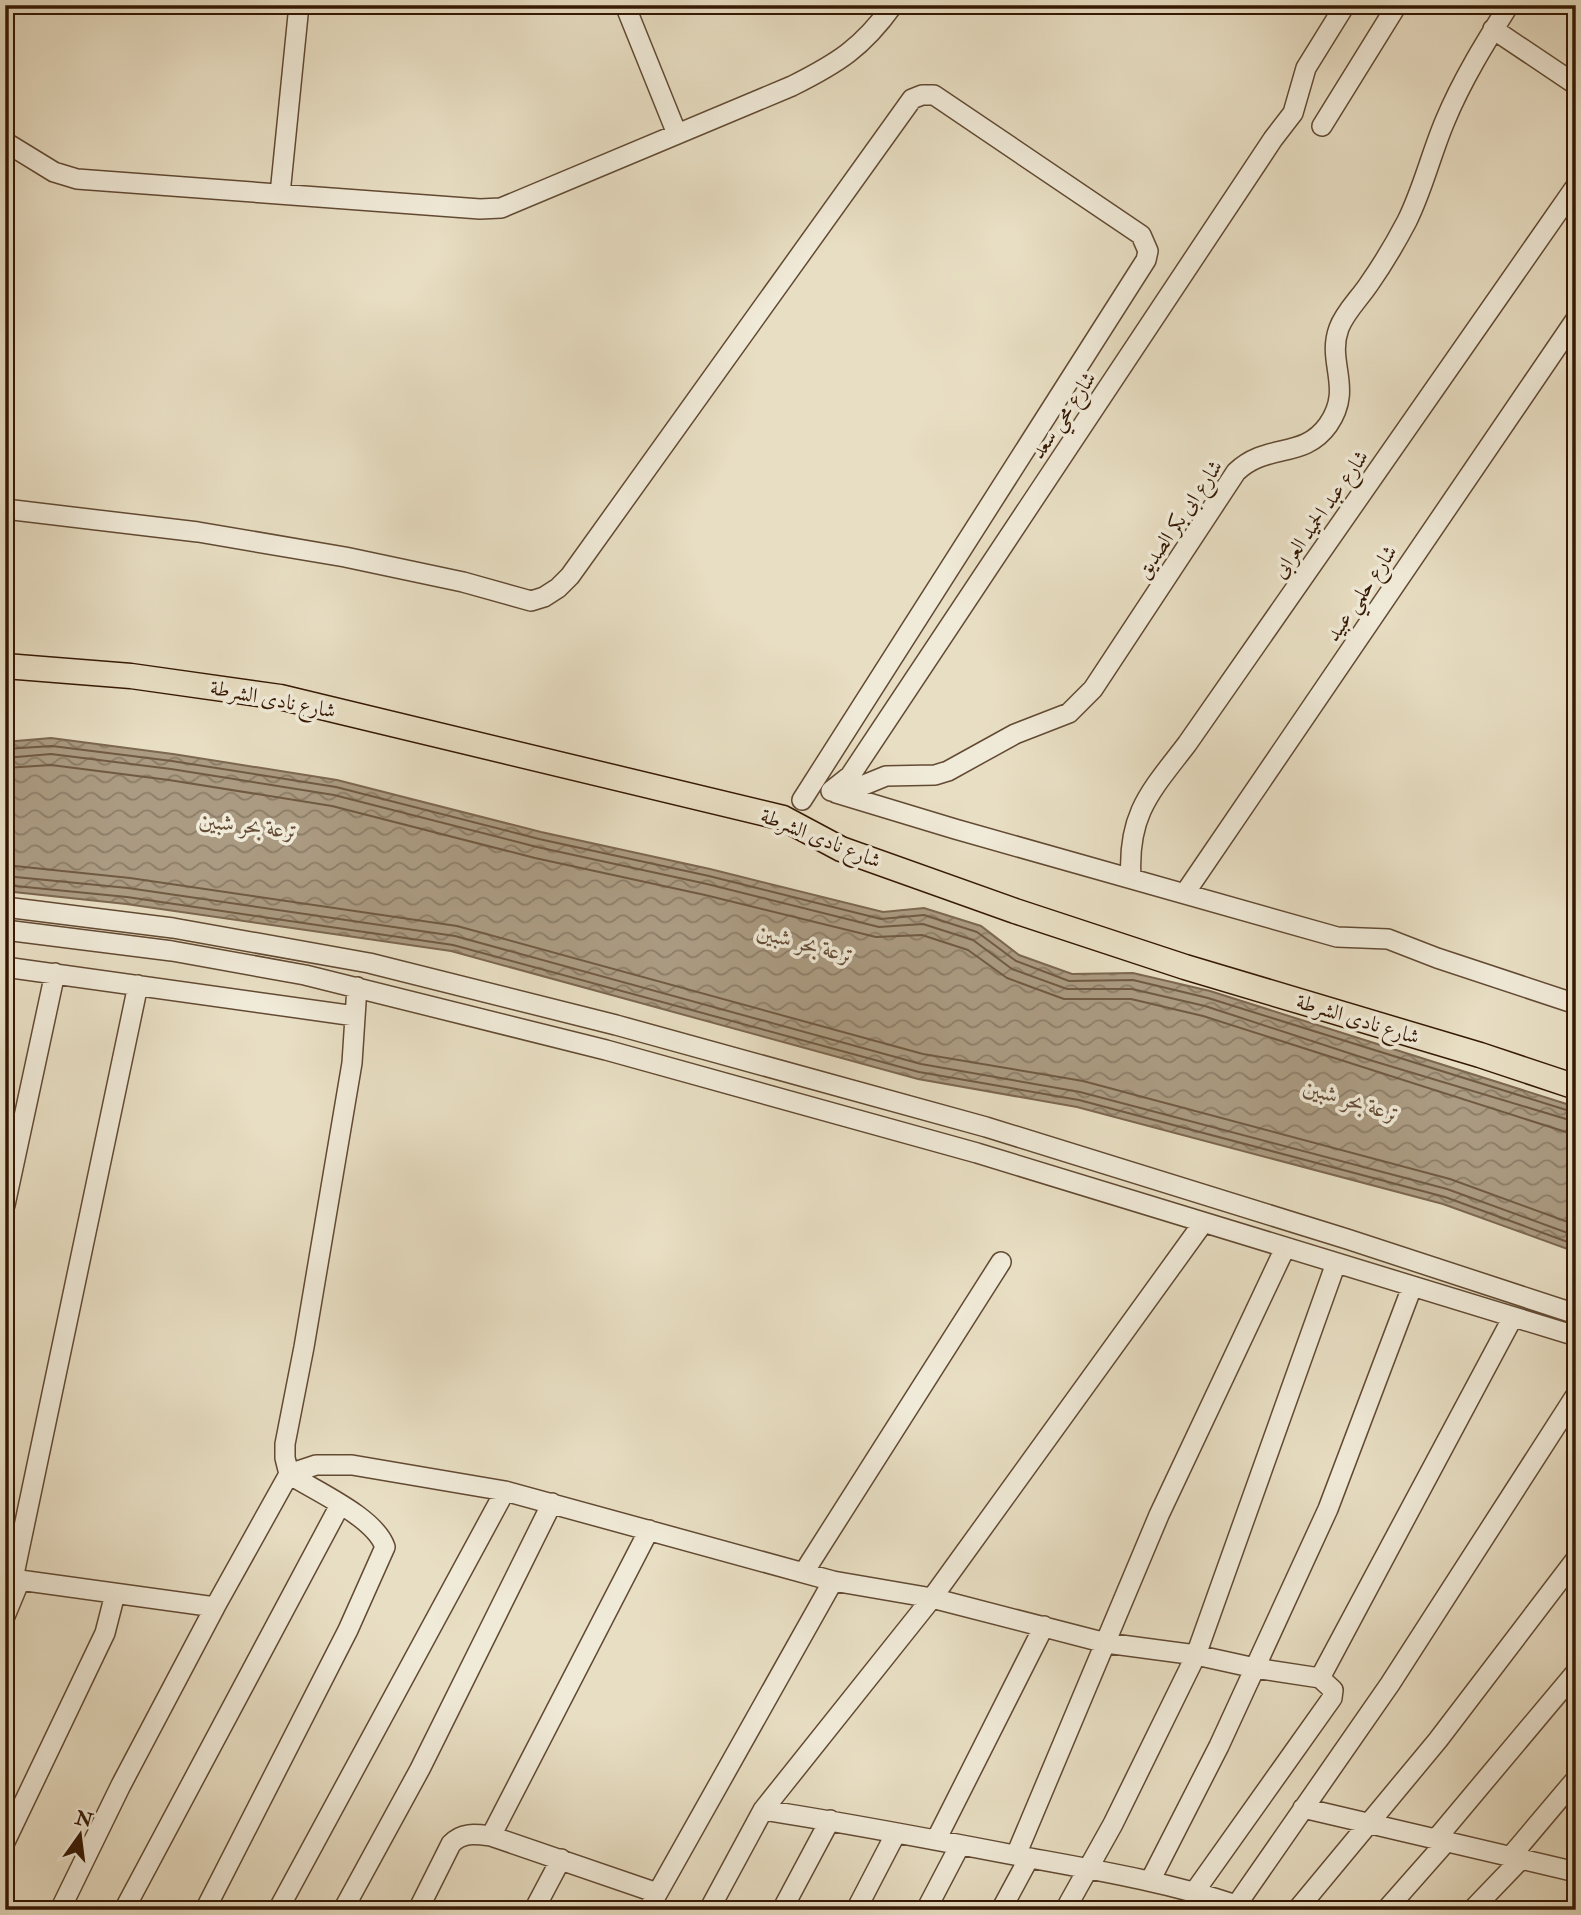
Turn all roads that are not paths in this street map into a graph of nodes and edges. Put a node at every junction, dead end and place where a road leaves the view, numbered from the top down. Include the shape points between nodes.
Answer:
1 (299, 5) edge
2 (625, 5) edge
3 (893, 5) edge
4 (1345, 5) edge
5 (1397, 5) edge
6 (1509, 5) edge
7 (1493, 29) junction
8 (1575, 84) edge
9 (1322, 126) dead end
10 (677, 134) junction
11 (5, 142) edge
12 (1576, 186) edge
13 (279, 194) junction
14 (1576, 319) edge
15 (5, 509) edge
16 (5, 666) edge
17 (831, 791) junction
18 (803, 800) junction
19 (783, 818) junction
20 (1131, 878) junction
21 (1185, 893) junction
22 (5, 907) edge
23 (5, 930) edge
24 (5, 967) edge
25 (55, 974) junction
26 (138, 985) junction
27 (357, 987) junction
28 (1576, 1004) edge
29 (355, 1016) junction
30 (1576, 1087) edge
31 (5, 1205) edge
32 (1203, 1223) junction
33 (1285, 1248) junction
34 (1001, 1262) dead end
35 (1336, 1263) junction
36 (1412, 1287) junction
37 (1576, 1314) edge
38 (1513, 1317) junction
39 (1576, 1336) edge
40 (1576, 1395) edge
41 (289, 1474) junction
42 (505, 1491) junction
43 (552, 1503) junction
44 (340, 1505) junction
45 (649, 1530) junction
46 (1576, 1559) edge
47 (804, 1572) junction
48 (13, 1579) edge
49 (833, 1581) junction
50 (115, 1594) junction
51 (932, 1598) junction
52 (215, 1607) junction
53 (5, 1616) edge
54 (1044, 1626) junction
55 (1105, 1643) junction
56 (1196, 1655) junction
57 (1255, 1668) junction
58 (1576, 1672) edge
59 (1320, 1678) junction
60 (1576, 1779) edge
61 (1303, 1808) junction
62 (763, 1810) junction
63 (830, 1820) junction
64 (1368, 1823) junction
65 (896, 1833) junction
66 (491, 1836) junction
67 (936, 1840) junction
68 (1441, 1840) junction
69 (5, 1842) edge
70 (960, 1844) junction
71 (1023, 1857) junction
72 (1516, 1858) junction
73 (561, 1859) junction
74 (1087, 1869) junction
75 (1576, 1872) edge
76 (1150, 1881) junction
77 (1195, 1891) junction
78 (652, 1902) edge
79 (1235, 1908) edge
80 (60, 1910) edge
81 (124, 1910) edge
82 (205, 1910) edge
83 (278, 1910) edge
84 (343, 1910) edge
85 (418, 1910) edge
86 (534, 1910) edge
87 (709, 1910) edge
88 (782, 1910) edge
89 (856, 1910) edge
90 (926, 1910) edge
91 (1001, 1910) edge
92 (1065, 1910) edge
93 (1297, 1910) edge
94 (1386, 1910) edge
95 (1472, 1910) edge

1 - 13 street
2 - 10 street
3 - 10 street via 861,44 829,68
4 - 17 street, شارع محي سعد via 1306,68 1288,121 850,776
5 - 9 street
6 - 7 street, شارع ابى بكر الصديق
7 - 8 street
7 - 17 street, شارع ابى بكر الصديق via 1454,100 1407,222 1338,330 1341,386 1326,428 1303,446 1266,453 1236,472 1093,689 1069,713 1015,734 948,771 886,776 859,787
10 - 13 street via 501,208
11 - 13 street via 54,172 77,179
12 - 20 street, شارع عبد الحميد العرابى via 1149,792 1132,842
14 - 21 street, شارع حلمي عبيد
15 - 18 street via 225,537 345,557 531,601 544,597 570,576 912,99 933,95 1141,235 1146,242 1146,260
16 - 19 main road, شارع نادى الشرطة via 131,676 280,697
17 - 18 street, شارع محي سعد
17 - 20 street
18 - 19 street, شارع محي سعد
19 - 30 main road, شارع نادى الشرطة via 841,849 1015,911
20 - 21 street
21 - 28 street via 1337,937 1388,939
22 - 37 street via 173,928 369,963 616,1025 986,1127
23 - 27 street via 172,951
24 - 25 street
25 - 26 street
25 - 31 street
26 - 29 street
26 - 48 street
27 - 29 street
27 - 32 street via 787,1099
29 - 41 street via 350,1075 285,1444
32 - 33 street
32 - 51 street
33 - 35 street
33 - 55 street via 1159,1516
34 - 47 street
35 - 36 street
35 - 56 street
36 - 38 street
36 - 57 street via 1328,1509
38 - 39 street
38 - 59 street
40 - 61 street via 1390,1684
41 - 42 street via 316,1465 352,1465
41 - 44 street
41 - 52 street
42 - 43 street
42 - 83 street
43 - 45 street
43 - 84 street via 420,1769
44 - 81 street
44 - 82 street via 367,1524 385,1547 342,1642
45 - 47 street
45 - 66 street
46 - 64 street via 1438,1740
47 - 49 street
48 - 50 street
48 - 53 street
49 - 51 street
49 - 78 street
50 - 52 street
50 - 69 street via 105,1633
51 - 54 street
51 - 62 street
52 - 80 street
54 - 55 street
54 - 67 street
55 - 56 street
55 - 71 street
56 - 57 street
56 - 74 street
57 - 59 street
57 - 76 street
58 - 68 street
59 - 77 street via 1333,1690 1329,1703
60 - 72 street
61 - 64 street
61 - 79 street
62 - 63 street
62 - 87 street
63 - 65 street
63 - 88 street
64 - 68 street
64 - 93 street
65 - 67 street
65 - 89 street
66 - 73 street
66 - 85 street via 471,1834 451,1844
67 - 70 street
68 - 72 street
68 - 94 street
70 - 71 street
70 - 90 street
71 - 74 street
71 - 91 street
72 - 75 street
72 - 95 street
73 - 78 street
73 - 86 street
74 - 76 street
74 - 92 street
76 - 77 street
77 - 79 street

